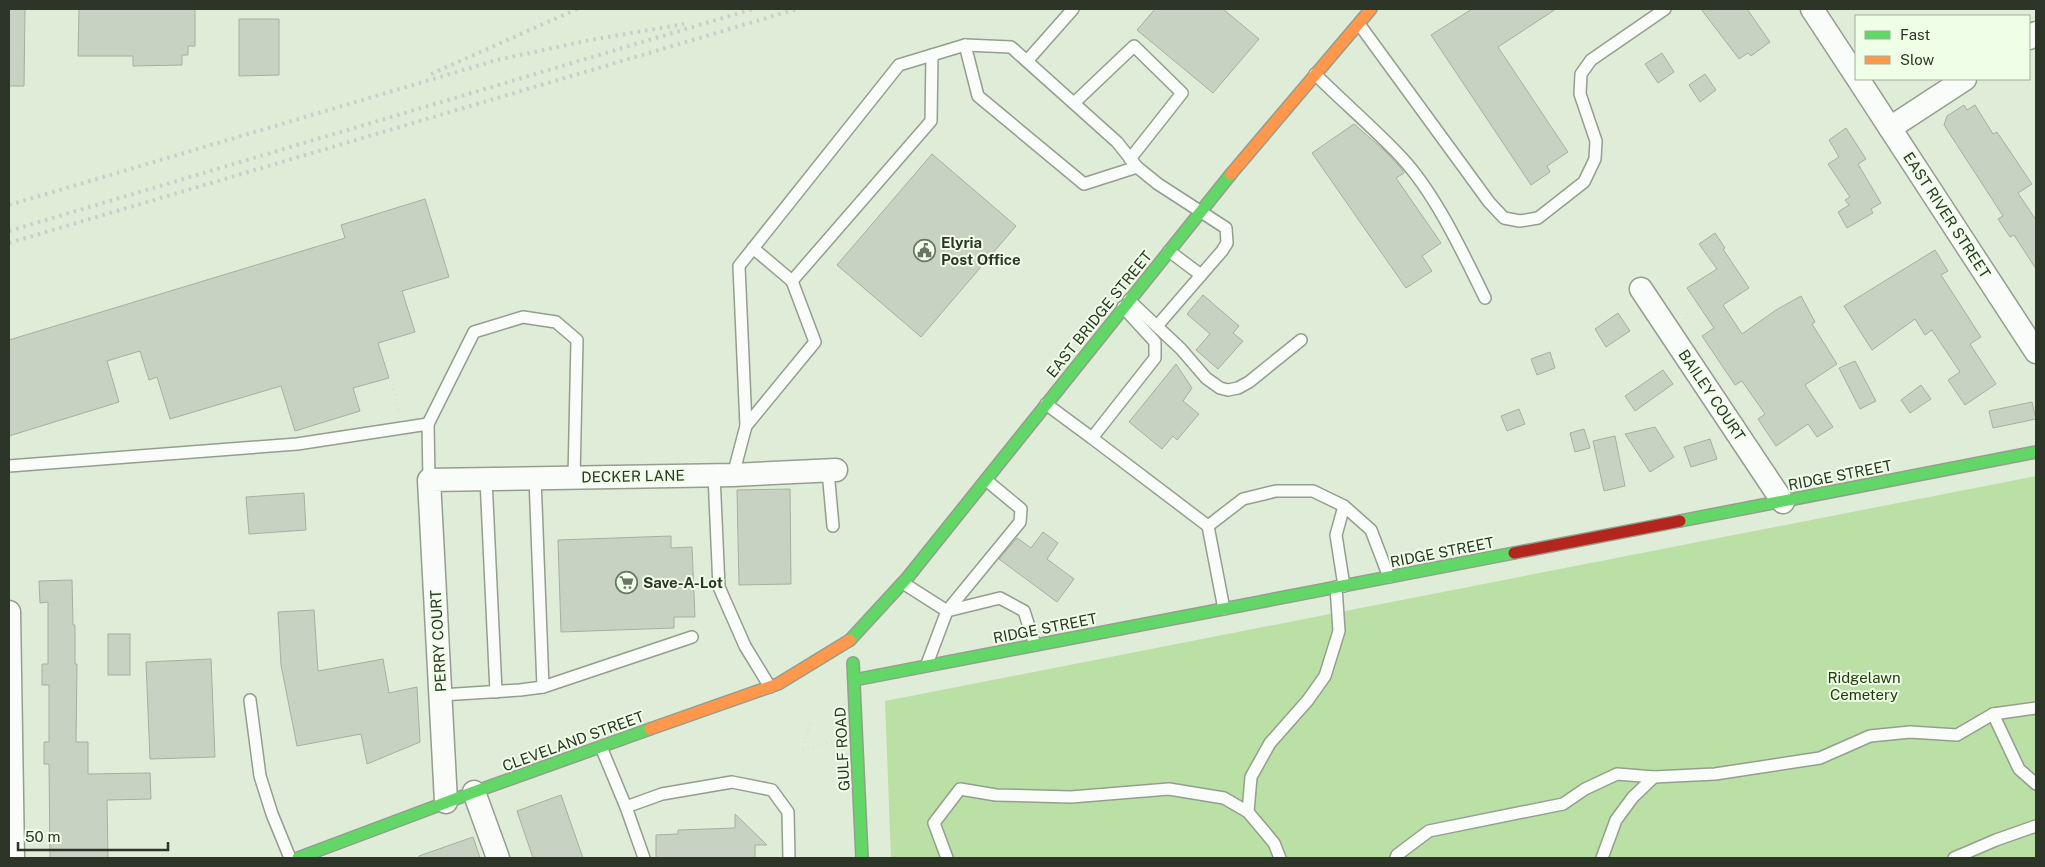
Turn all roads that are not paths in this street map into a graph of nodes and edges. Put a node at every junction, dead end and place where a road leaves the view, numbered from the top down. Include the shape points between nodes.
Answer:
1 (1073, 9) edge
2 (1371, 9) edge
3 (1665, 9) edge
4 (1812, 9) edge
5 (1359, 23) junction
6 (965, 45) junction
7 (932, 55) junction
8 (1026, 61) junction
9 (1315, 74) junction
10 (1855, 75) edge
11 (1858, 80) edge
12 (1963, 80) edge
13 (1074, 103) junction
14 (1890, 128) junction
15 (1133, 163) junction
16 (1200, 211) junction
17 (753, 248) junction
18 (1168, 250) junction
19 (1201, 275) junction
20 (792, 281) junction
21 (1641, 289) dead end
22 (1485, 298) dead end
23 (1126, 304) junction
24 (1157, 326) junction
25 (2030, 329) edge
26 (1302, 340) dead end
27 (2036, 352) edge
28 (1046, 404) junction
29 (428, 424) junction
30 (746, 426) junction
31 (1092, 438) junction
32 (2036, 452) edge
33 (9, 466) edge
34 (832, 470) joint
35 (724, 475) junction
36 (535, 478) junction
37 (574, 478) junction
38 (486, 479) junction
39 (430, 480) junction
40 (986, 480) junction
41 (1783, 502) junction
42 (1344, 506) junction
43 (833, 526) dead end
44 (1208, 526) junction
45 (1389, 577) junction
46 (903, 583) junction
47 (1340, 587) junction
48 (1224, 609) junction
49 (947, 611) junction
50 (9, 612) edge
51 (692, 637) dead end
52 (852, 639) junction
53 (1035, 645) junction
54 (926, 666) junction
55 (854, 680) junction
56 (543, 687) junction
57 (770, 687) junction
58 (496, 692) junction
59 (441, 694) junction
60 (250, 700) dead end
61 (2036, 708) edge
62 (1993, 714) junction
63 (601, 747) junction
64 (1654, 777) junction
65 (2036, 784) edge
66 (474, 792) junction
67 (446, 802) junction
68 (626, 807) junction
69 (1248, 812) junction
70 (2036, 826) edge
71 (13, 858) edge
72 (290, 858) edge
73 (298, 858) edge
74 (498, 858) edge
75 (644, 858) edge
76 (789, 858) edge
77 (862, 858) edge
78 (946, 858) edge
79 (1280, 858) edge
80 (1396, 858) edge
81 (1602, 858) edge
82 (1954, 858) edge

1 - 8 lane
2 - 5 main road, EAST BRIDGE STREET
3 - 5 lane via 1591,60 1581,74 1580,94 1596,141 1595,159 1584,182 1538,218 1520,221 1504,218 1489,202
4 - 10 street, EAST RIVER STREET
5 - 9 main road, EAST BRIDGE STREET
6 - 7 lane
6 - 8 lane via 1011,47
6 - 15 lane via 978,96 1084,184
7 - 17 lane via 899,65
7 - 20 lane via 931,121
8 - 13 lane
9 - 16 main road, EAST BRIDGE STREET
9 - 22 lane via 1401,157 1422,183
11 - 14 street, EAST RIVER STREET
12 - 14 street
13 - 15 lane via 1117,142
13 - 15 lane via 1134,46 1182,93
14 - 25 street, EAST RIVER STREET
15 - 16 lane via 1158,184
16 - 18 main road, EAST BRIDGE STREET
16 - 19 lane via 1226,228 1228,233 1222,251
17 - 20 lane
17 - 30 lane via 739,266
18 - 19 lane
18 - 23 main road, EAST BRIDGE STREET
19 - 24 lane
20 - 30 lane via 815,342
21 - 41 street, BAILEY COURT
23 - 24 lane
23 - 28 main road, EAST BRIDGE STREET
23 - 31 lane via 1155,342 1155,358
24 - 26 lane via 1206,378 1228,390 1249,382
25 - 27 street, EAST RIVER STREET
28 - 31 lane
28 - 40 main road, EAST BRIDGE STREET
29 - 33 lane via 296,444
29 - 37 lane via 474,332 523,316 556,322 577,340
29 - 39 lane
30 - 35 lane
31 - 44 lane
32 - 41 main road, RIDGE STREET
34 - 35 street, DECKER LANE
34 - 43 lane
35 - 37 street, DECKER LANE
35 - 57 lane via 719,587 745,646
36 - 37 street, DECKER LANE
36 - 38 street, DECKER LANE
36 - 56 lane
38 - 39 street, DECKER LANE
38 - 58 lane
39 - 59 street, PERRY COURT
40 - 46 main road, EAST BRIDGE STREET
40 - 49 lane via 1021,509 1020,522
41 - 45 main road, RIDGE STREET
42 - 44 lane via 1313,491 1276,491 1243,499
42 - 45 lane via 1371,530
42 - 47 lane via 1336,535
44 - 48 lane
45 - 47 main road, RIDGE STREET
46 - 49 lane
46 - 52 main road, EAST BRIDGE STREET
47 - 48 main road, RIDGE STREET
47 - 69 lane via 1339,631 1325,676 1260,760 1251,777
48 - 53 main road, RIDGE STREET
49 - 53 lane via 1000,598 1024,611
49 - 54 lane
50 - 71 street
51 - 56 lane
52 - 55 main road, GULF ROAD
52 - 57 main road, CLEVELAND STREET
53 - 54 main road, RIDGE STREET
54 - 55 main road, RIDGE STREET
55 - 77 main road, GULF ROAD
56 - 58 lane
57 - 63 main road, CLEVELAND STREET
58 - 59 lane
59 - 67 street, PERRY COURT
60 - 72 lane via 260,776
61 - 62 lane
62 - 64 lane via 1957,735 1910,732 1870,736 1820,758 1715,774
62 - 65 lane via 2019,769
63 - 66 main road, CLEVELAND STREET
63 - 68 lane
64 - 80 lane via 1617,774 1563,804 1430,831
64 - 81 lane via 1616,820
66 - 67 main road, CLEVELAND STREET
66 - 74 street
67 - 73 main road, CLEVELAND STREET
68 - 75 lane
68 - 76 lane via 662,794 732,782 772,790 788,812
69 - 78 lane via 1224,798 1169,789 1071,797 996,795 960,789 934,823
69 - 79 lane via 1274,843
70 - 82 lane

